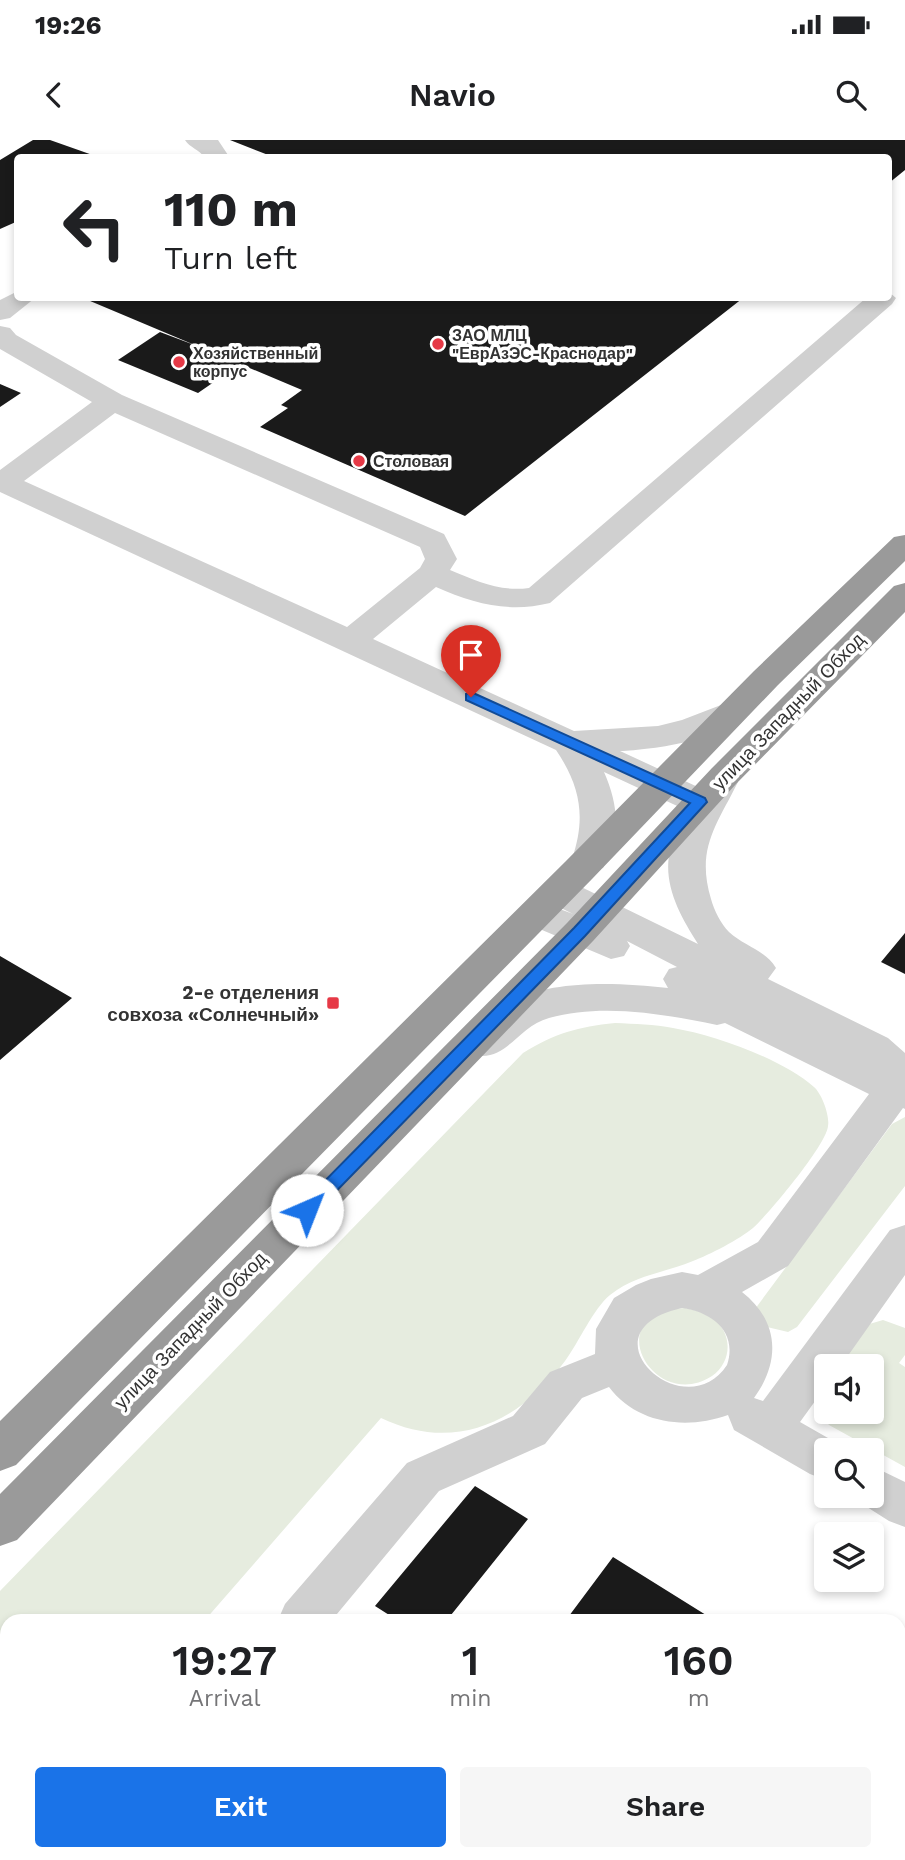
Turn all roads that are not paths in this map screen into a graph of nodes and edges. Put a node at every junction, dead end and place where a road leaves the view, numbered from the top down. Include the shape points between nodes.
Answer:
1 (197, 140) edge
2 (215, 154) edge
3 (16, 301) edge
4 (879, 301) edge
5 (0, 312) edge
6 (0, 334) edge
7 (112, 401) junction
8 (2, 482) edge
9 (905, 544) edge
10 (432, 574) junction
11 (905, 593) edge
12 (351, 641) junction
13 (734, 710) junction
14 (568, 741) junction
15 (662, 783) junction
16 (712, 789) junction
17 (590, 859) junction
18 (547, 902) junction
19 (589, 922) junction
20 (749, 1019) junction
21 (889, 1048) edge
22 (441, 1073) junction
23 (900, 1091) edge
24 (905, 1241) edge
25 (703, 1293) junction
26 (618, 1364) junction
27 (720, 1399) junction
28 (770, 1428) junction
29 (0, 1451) edge
30 (814, 1453) edge
31 (884, 1493) edge
32 (905, 1506) edge
33 (0, 1525) edge
34 (307, 1614) edge

1 - 2 street via 208,144
3 - 5 street
4 - 10 street via 539,596 514,601 487,597
6 - 7 street
7 - 8 street
7 - 10 street via 433,541 441,559
8 - 12 street
9 - 13 highway, улица Западный Обход
10 - 12 street
11 - 16 highway, улица Западный Обход
12 - 14 street
13 - 14 street via 676,736
13 - 15 highway, улица Западный Обход
14 - 15 street
14 - 17 street via 582,760 596,802 599,829
15 - 16 street
15 - 17 highway, улица Западный Обход
16 - 19 highway, улица Западный Обход
16 - 21 street via 689,845 685,876 696,911 715,941
17 - 18 highway, улица Западный Обход
18 - 19 street
18 - 29 highway, улица Западный Обход
19 - 20 street
19 - 21 street
19 - 22 highway, улица Западный Обход
20 - 22 street via 679,1001 642,997 543,1005 512,1018 490,1040
20 - 23 street
21 - 23 street via 900,1072
22 - 33 highway, улица Западный Обход
23 - 25 street via 773,1254
24 - 28 street
25 - 26 street via 661,1292 627,1312 617,1327
25 - 27 street via 739,1316 750,1333 754,1353 749,1372 738,1387
26 - 27 street via 631,1383 673,1405 697,1406
26 - 34 street via 566,1385 529,1430 423,1476
27 - 28 street
28 - 30 street
31 - 32 street

